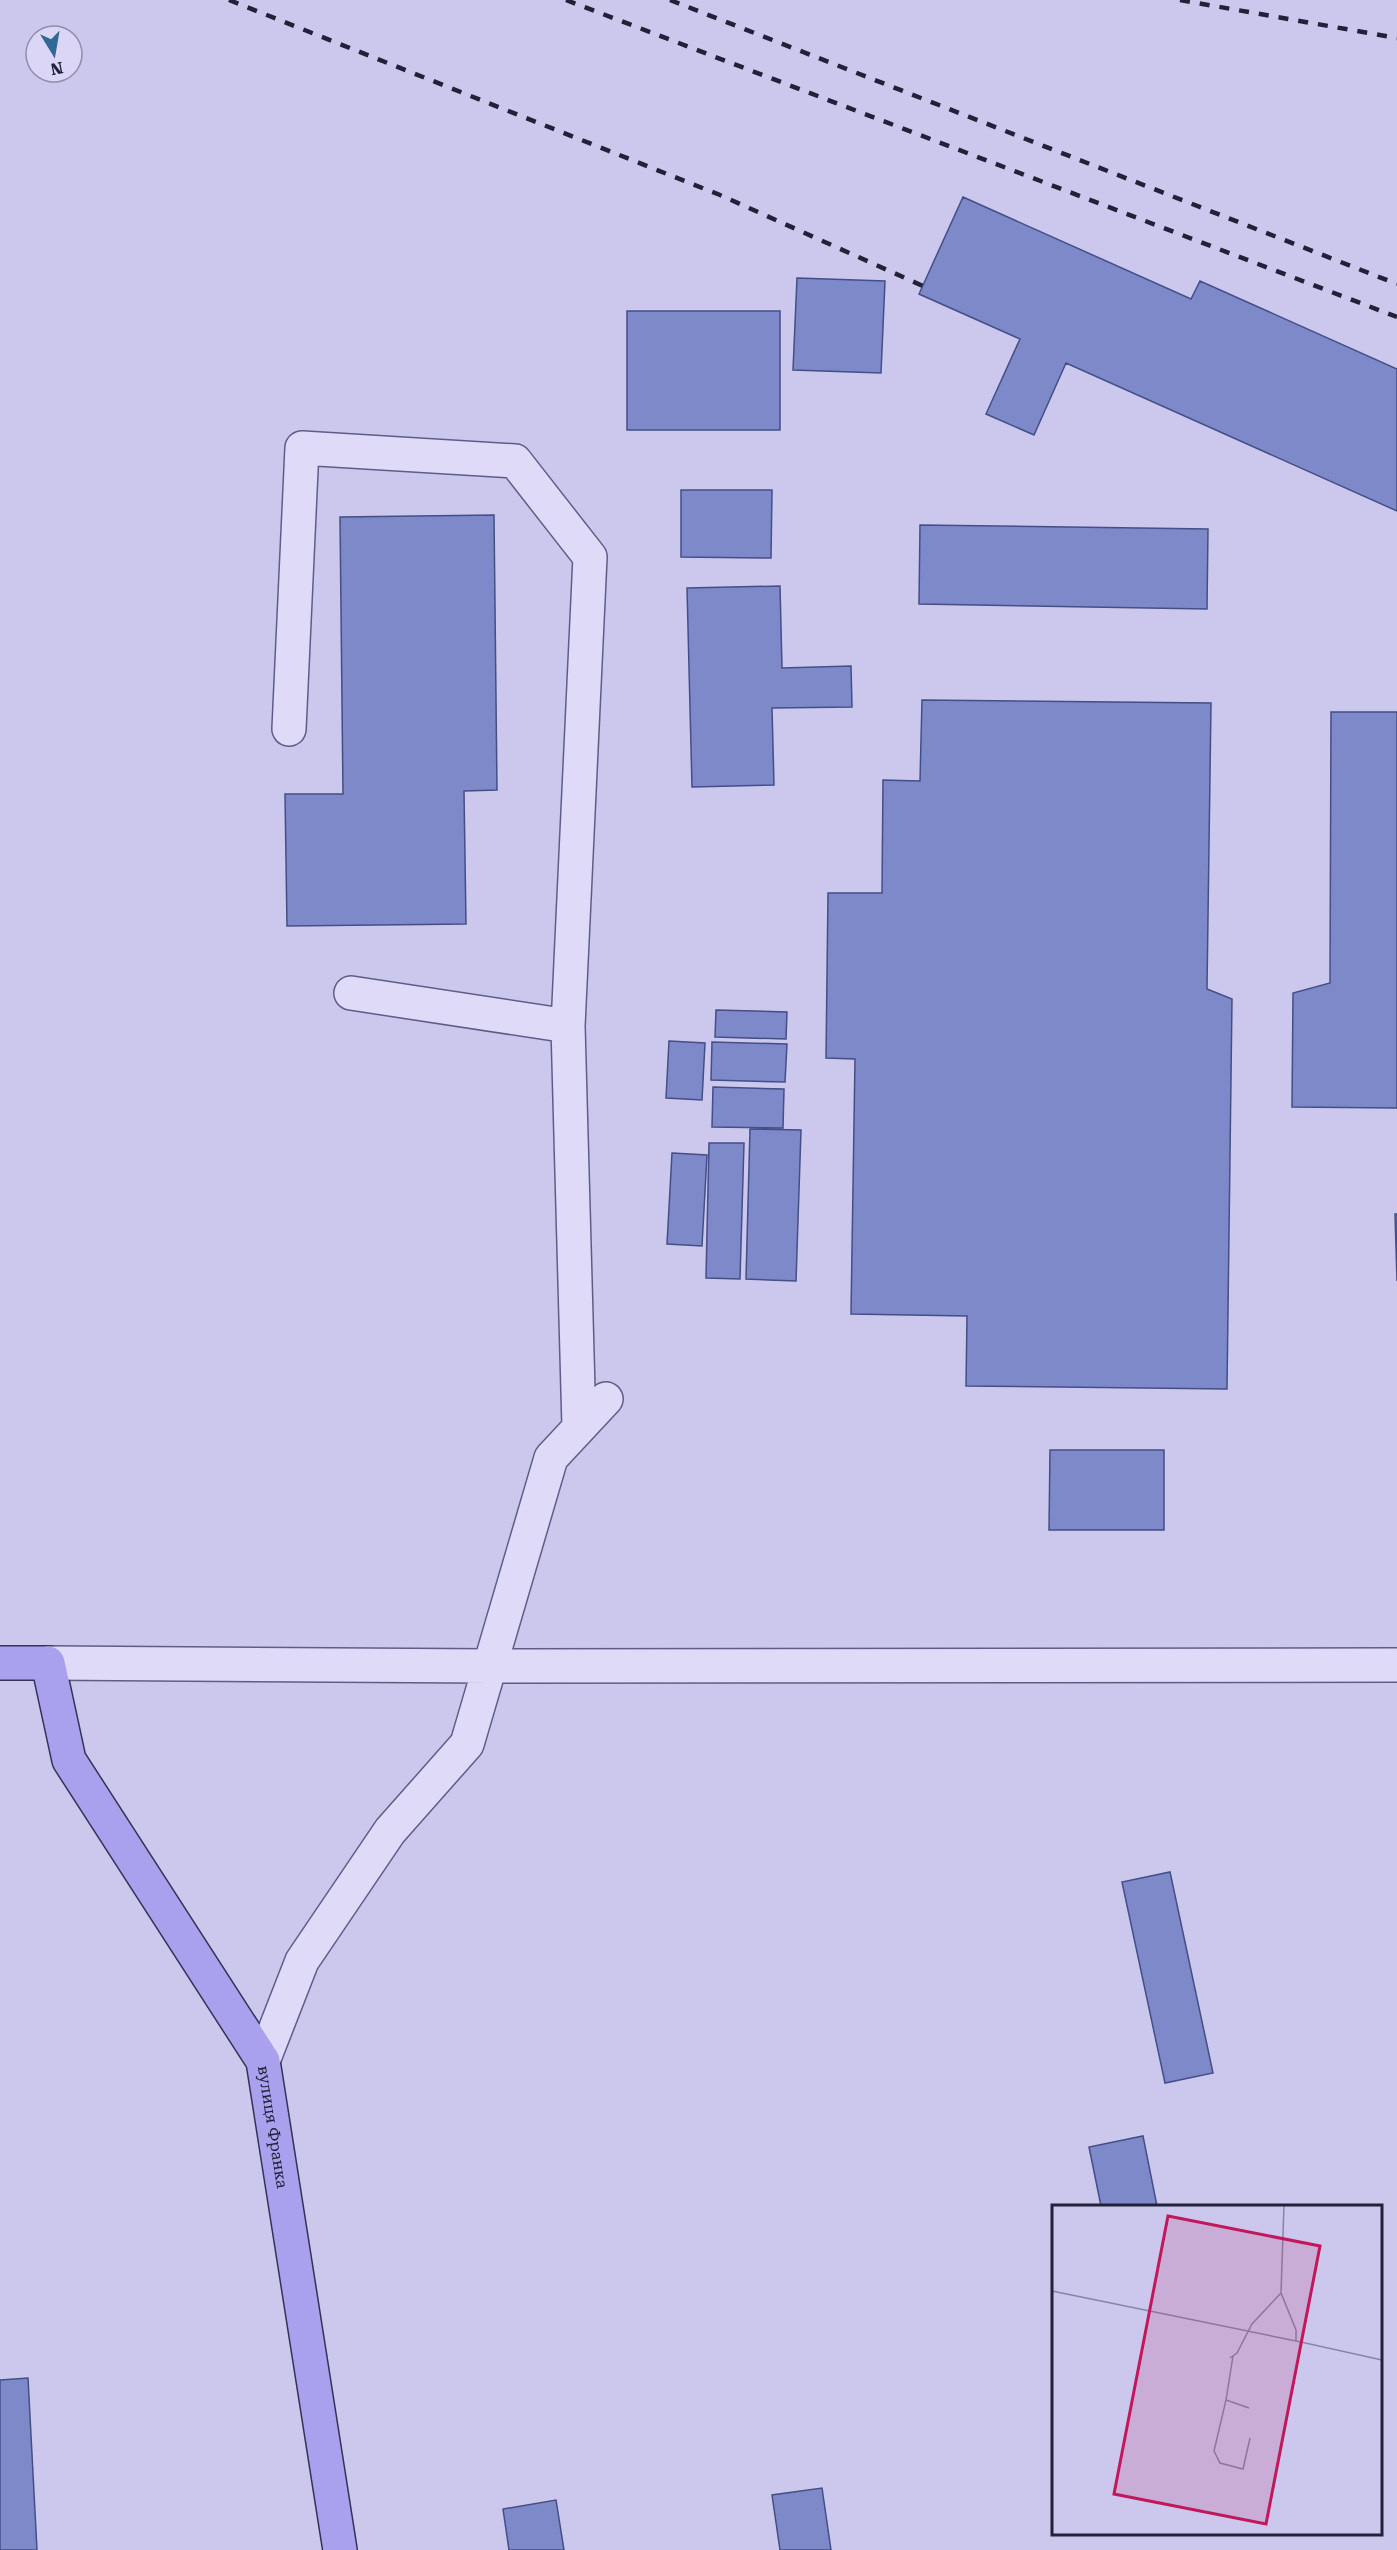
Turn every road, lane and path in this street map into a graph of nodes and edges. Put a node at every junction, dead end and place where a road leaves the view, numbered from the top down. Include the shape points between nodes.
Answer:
1 (289, 729) dead end
2 (351, 993) dead end
3 (568, 1026) junction
4 (606, 1399) dead end
5 (579, 1427) junction
6 (0, 1663) edge
7 (48, 1663) junction
8 (1397, 1665) edge
9 (490, 1666) junction
10 (263, 2061) junction
11 (340, 2550) edge

1 - 3 street via 302,448 515,461 590,557
2 - 3 street
3 - 5 street
4 - 5 street
5 - 9 street via 551,1458
6 - 7 main road
7 - 9 street
7 - 10 main road, вулиця Франка via 69,1760
8 - 9 street
9 - 10 street via 466,1744 390,1831 302,1961
10 - 11 main road, вулиця Франка

